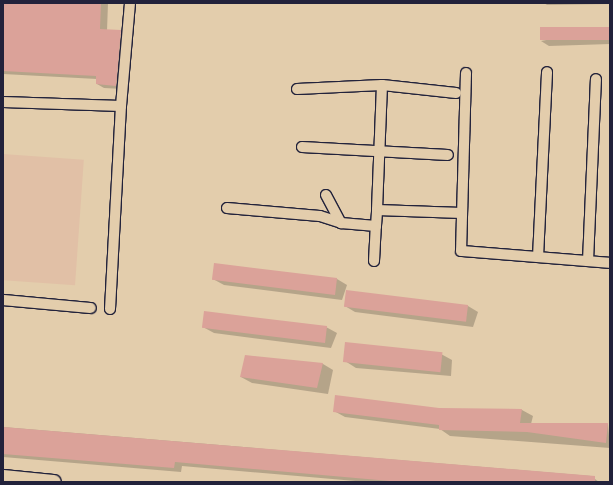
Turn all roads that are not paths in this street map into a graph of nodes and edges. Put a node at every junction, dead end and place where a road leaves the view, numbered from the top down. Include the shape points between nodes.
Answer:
1 (130, 3) edge
2 (547, 72) dead end
3 (466, 74) dead end
4 (596, 79) dead end
5 (382, 85) junction
6 (297, 89) dead end
7 (456, 94) dead end
8 (3, 102) edge
9 (120, 106) junction
10 (302, 147) dead end
11 (379, 152) junction
12 (448, 154) dead end
13 (326, 195) dead end
14 (227, 208) dead end
15 (377, 210) junction
16 (462, 213) junction
17 (341, 223) junction
18 (376, 226) junction
19 (538, 257) junction
20 (374, 261) dead end
21 (588, 261) junction
22 (610, 263) edge
23 (3, 300) edge
24 (91, 308) dead end
25 (110, 309) dead end
26 (3, 477) edge
27 (54, 482) edge

1 - 9 street
2 - 19 street
3 - 16 street
4 - 21 street
5 - 6 street
5 - 7 street
5 - 11 street
8 - 9 street
9 - 25 street
10 - 11 street
11 - 12 street
11 - 15 street
13 - 17 street
14 - 17 street via 320,216
15 - 16 street
15 - 18 street
16 - 19 street via 461,251
17 - 18 street
18 - 20 street
19 - 21 street
21 - 22 street
23 - 24 street
26 - 27 main road

